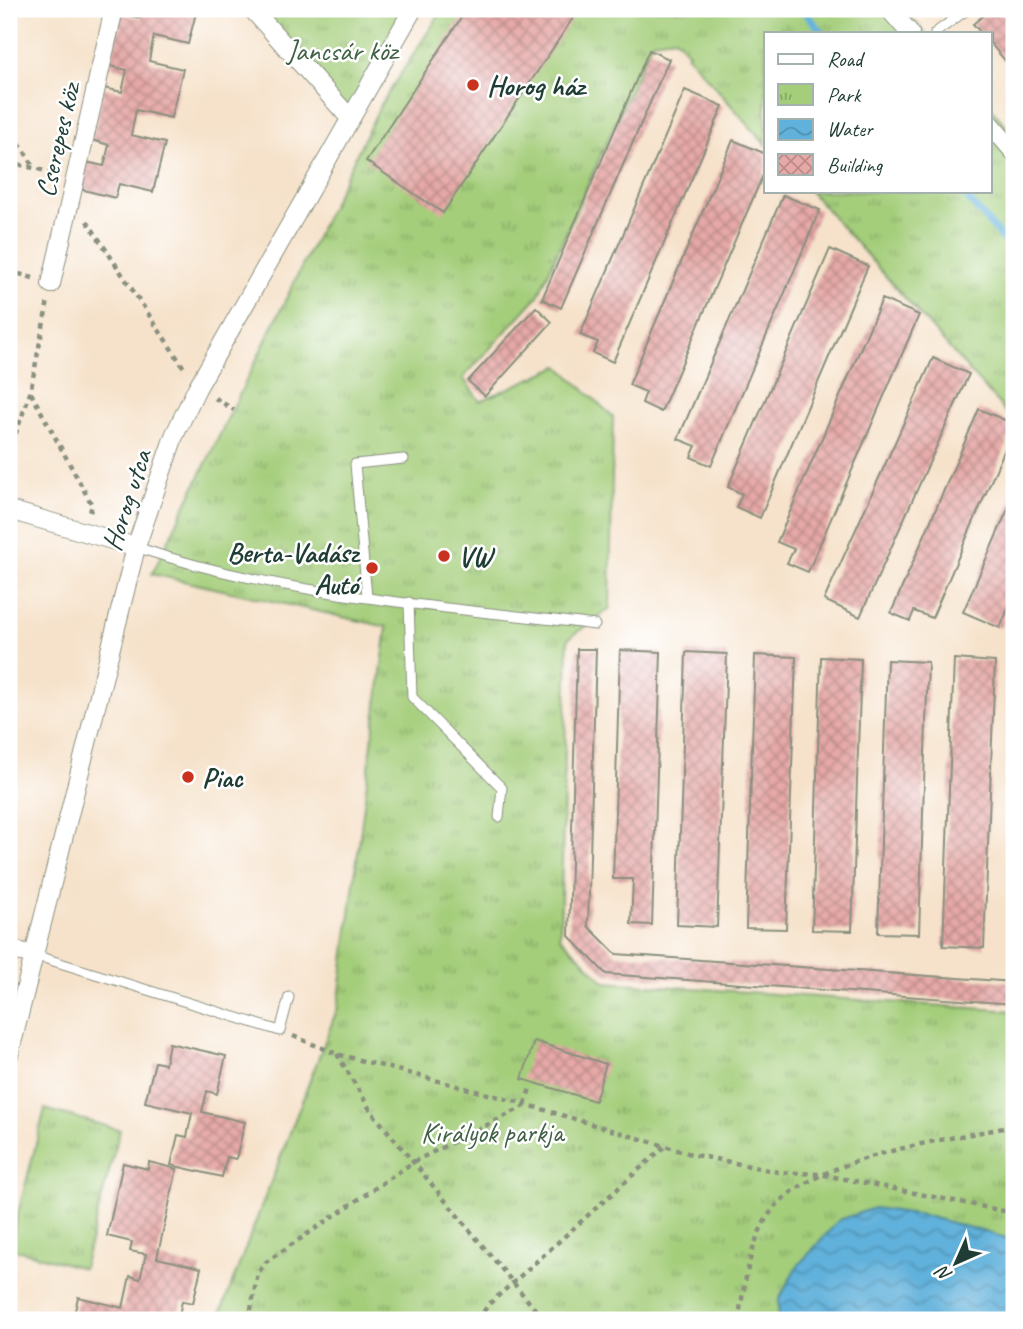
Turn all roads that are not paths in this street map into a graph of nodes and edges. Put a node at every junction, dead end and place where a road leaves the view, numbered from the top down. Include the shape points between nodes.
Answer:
1 (114, 9) edge
2 (252, 9) edge
3 (412, 9) edge
4 (889, 9) edge
5 (968, 9) edge
6 (909, 32) edge
7 (936, 32) edge
8 (349, 117) junction
9 (992, 126) edge
10 (1014, 152) edge
11 (51, 284) road end
12 (404, 459) dead end
13 (9, 510) edge
14 (136, 547) junction
15 (367, 597) junction
16 (409, 602) junction
17 (595, 625) dead end
18 (499, 817) dead end
19 (9, 949) edge
20 (34, 955) junction
21 (289, 997) dead end
22 (9, 1055) edge

1 - 11 street, Cserepes köz
2 - 8 street
3 - 8 street, Horog utca
4 - 6 street
5 - 7 lane
8 - 14 street, Horog utca via 197,388 174,436
9 - 10 street
12 - 15 lane via 355,464
13 - 14 street
14 - 15 lane via 223,571
14 - 20 street, Horog utca
15 - 16 lane
16 - 17 lane
16 - 18 lane via 412,697 502,788
19 - 20 street
20 - 21 lane via 281,1031
20 - 22 street, Horog utca

